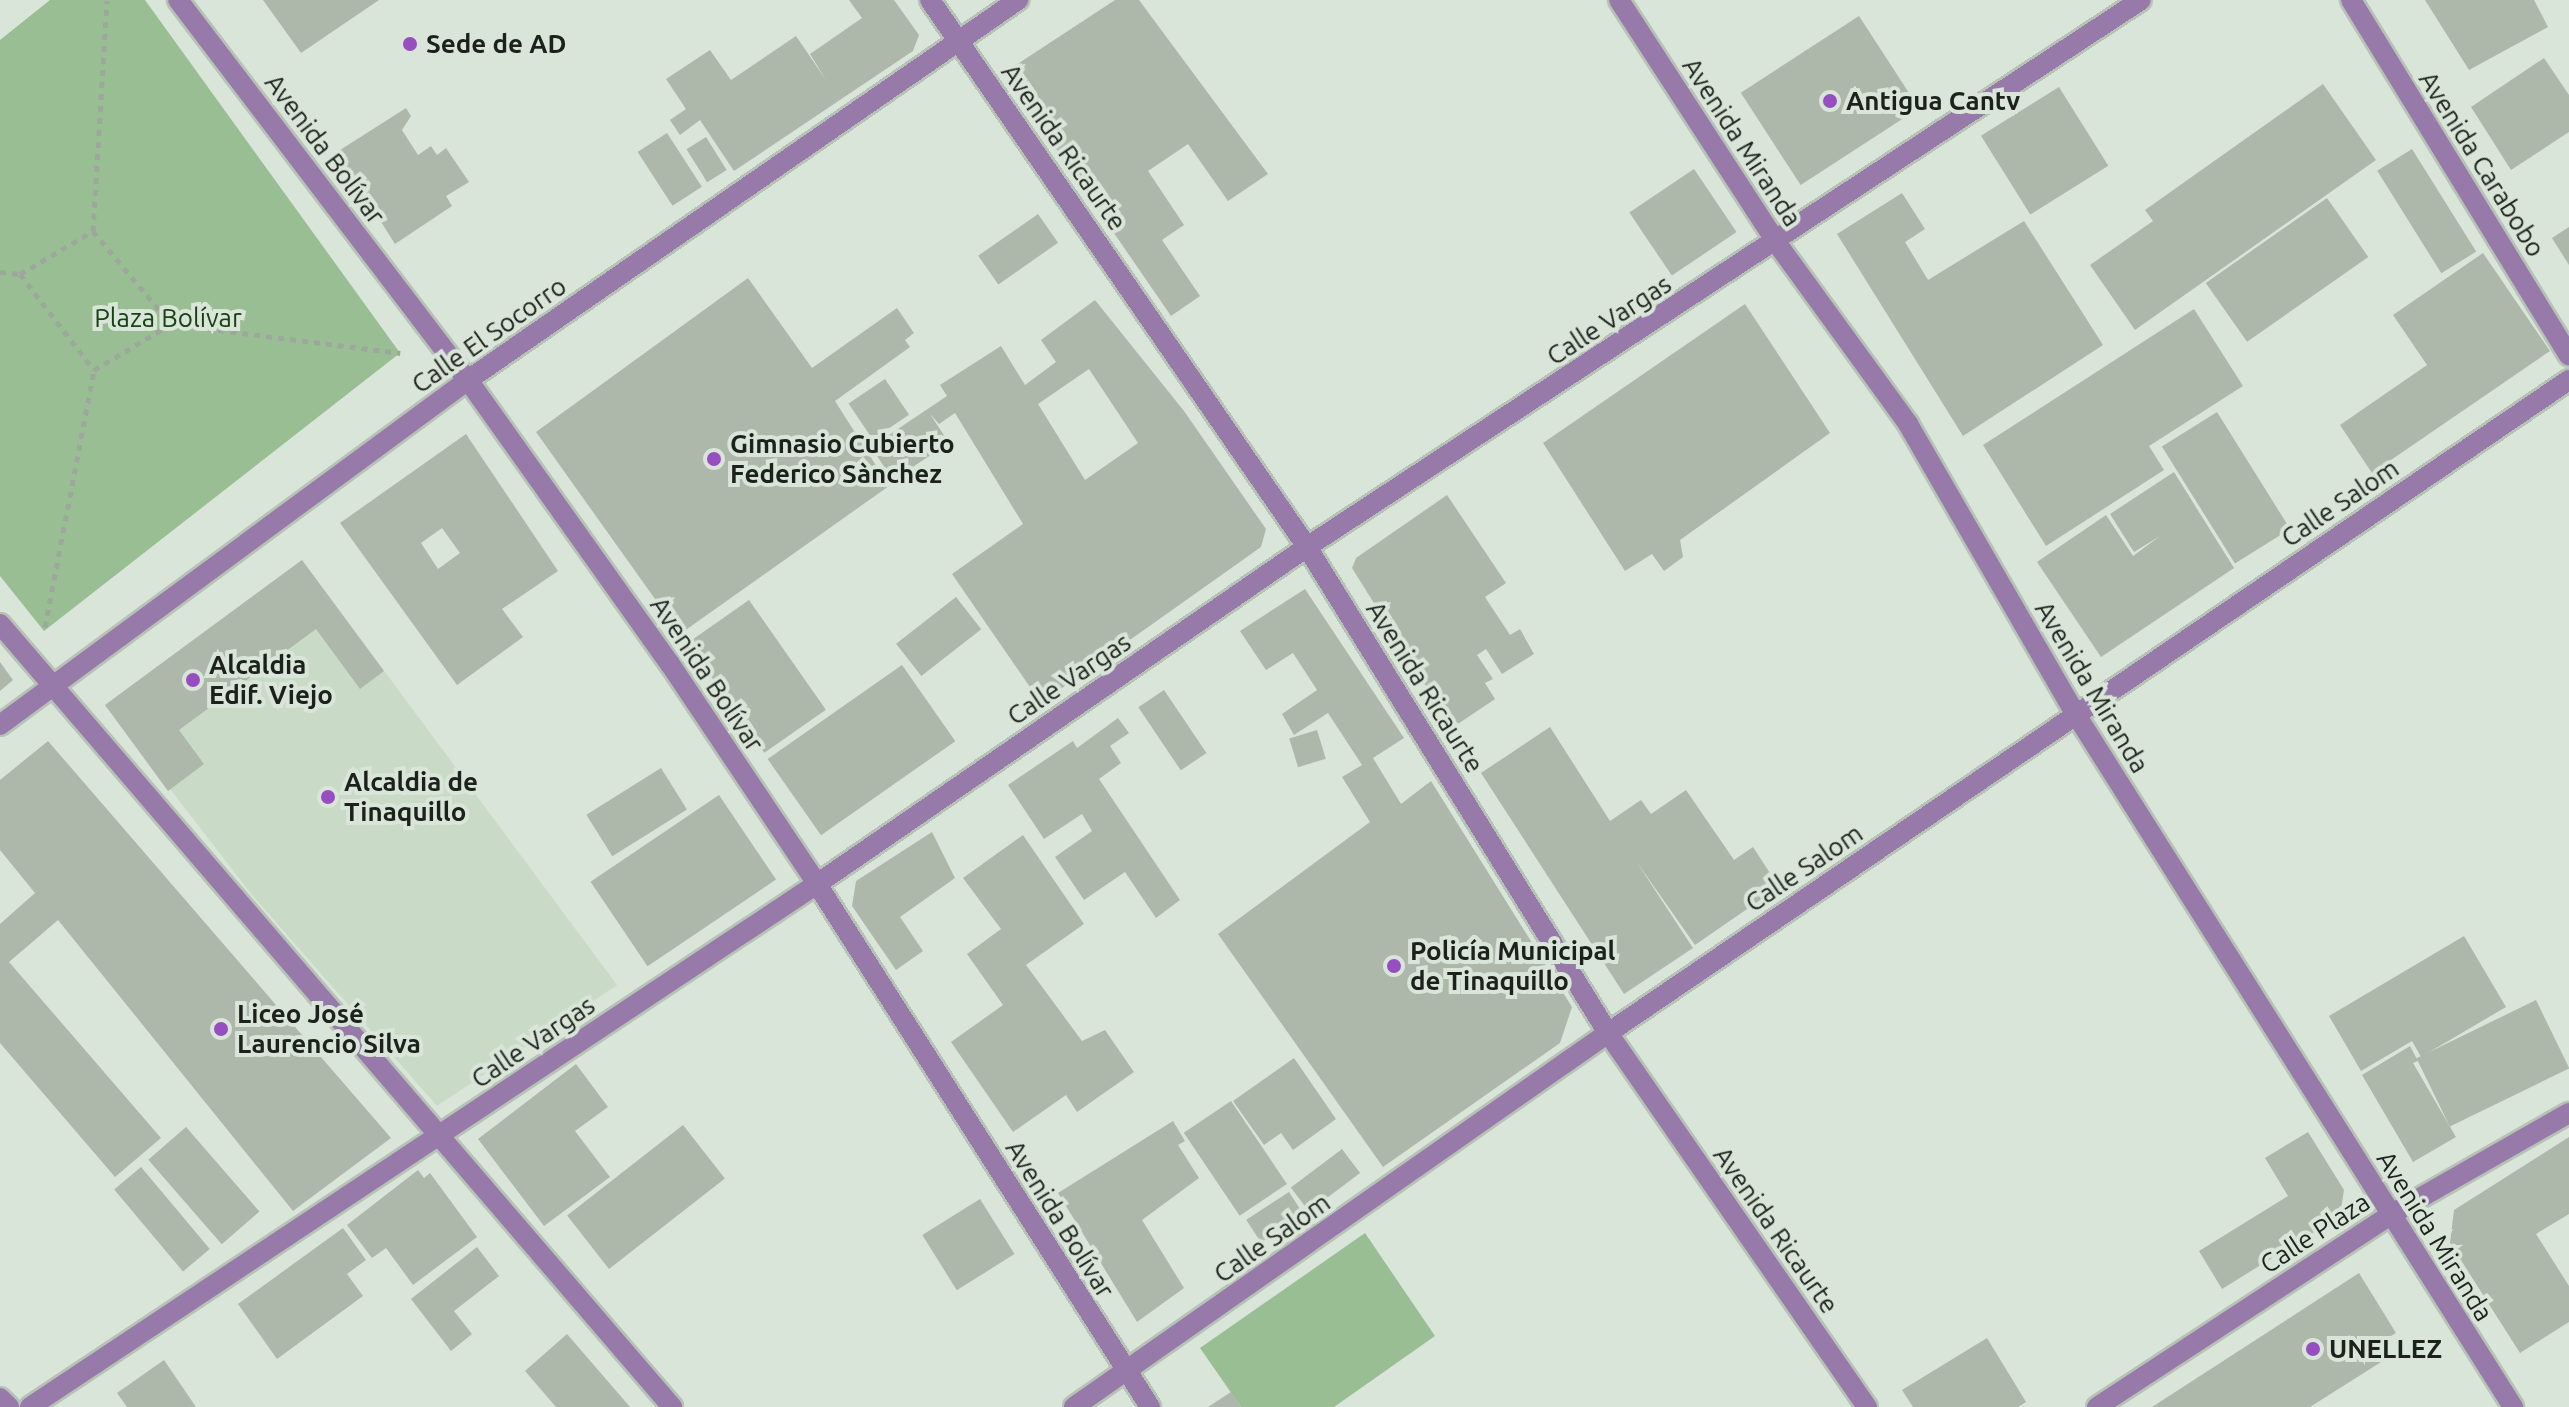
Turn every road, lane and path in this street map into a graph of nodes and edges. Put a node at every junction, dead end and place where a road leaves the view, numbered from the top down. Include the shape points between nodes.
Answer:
1 (107, 0) edge
2 (178, 0) edge
3 (930, 0) edge
4 (1018, 0) edge
5 (1619, 0) edge
6 (2141, 0) edge
7 (2351, 0) edge
8 (959, 42) junction
9 (93, 231) junction
10 (1776, 242) junction
11 (0, 272) edge
12 (20, 274) junction
13 (171, 324) junction
14 (400, 353) dead end
15 (2569, 356) edge
16 (94, 370) junction
17 (468, 380) junction
18 (2569, 380) edge
19 (1307, 547) junction
20 (0, 624) edge
21 (44, 631) dead end
22 (53, 684) junction
23 (2075, 713) junction
24 (0, 725) edge
25 (817, 884) junction
26 (1608, 1033) junction
27 (2569, 1113) edge
28 (437, 1137) junction
29 (2390, 1215) junction
30 (1126, 1372) junction
31 (0, 1398) edge
32 (9, 1407) edge
33 (30, 1407) edge
34 (672, 1407) edge
35 (1074, 1407) edge
36 (1150, 1407) edge
37 (1867, 1407) edge
38 (2097, 1407) edge
39 (2513, 1407) edge

1 - 9 path
2 - 17 street, Avenida Bolívar
3 - 8 street, Avenida Ricaurte
4 - 8 street, Calle El Socorro
5 - 10 street, Avenida Miranda
6 - 10 street, Calle Vargas
7 - 15 street, Avenida Carabobo
8 - 17 street, Calle El Socorro
8 - 19 street, Avenida Ricaurte
9 - 12 path
9 - 13 path
10 - 19 street, Calle Vargas
10 - 23 street, Avenida Miranda via 1908,424
11 - 12 path
12 - 16 path
13 - 14 path
13 - 16 path
16 - 21 path
17 - 22 street, Calle El Socorro
17 - 25 street, Avenida Bolívar
18 - 23 street, Calle Salom
19 - 25 street, Calle Vargas
19 - 26 street, Avenida Ricaurte
20 - 22 street
22 - 24 street, Calle El Socorro
22 - 28 street
23 - 26 street, Calle Salom
23 - 29 street, Avenida Miranda
25 - 28 street, Calle Vargas
25 - 30 street, Avenida Bolívar
26 - 30 street, Calle Salom
26 - 37 street, Avenida Ricaurte
27 - 29 street, Calle Plaza
28 - 33 street, Calle Vargas
28 - 34 street
29 - 38 street, Calle Plaza
29 - 39 street, Avenida Miranda
30 - 35 street, Calle Salom
30 - 36 street, Avenida Bolívar
31 - 32 street

